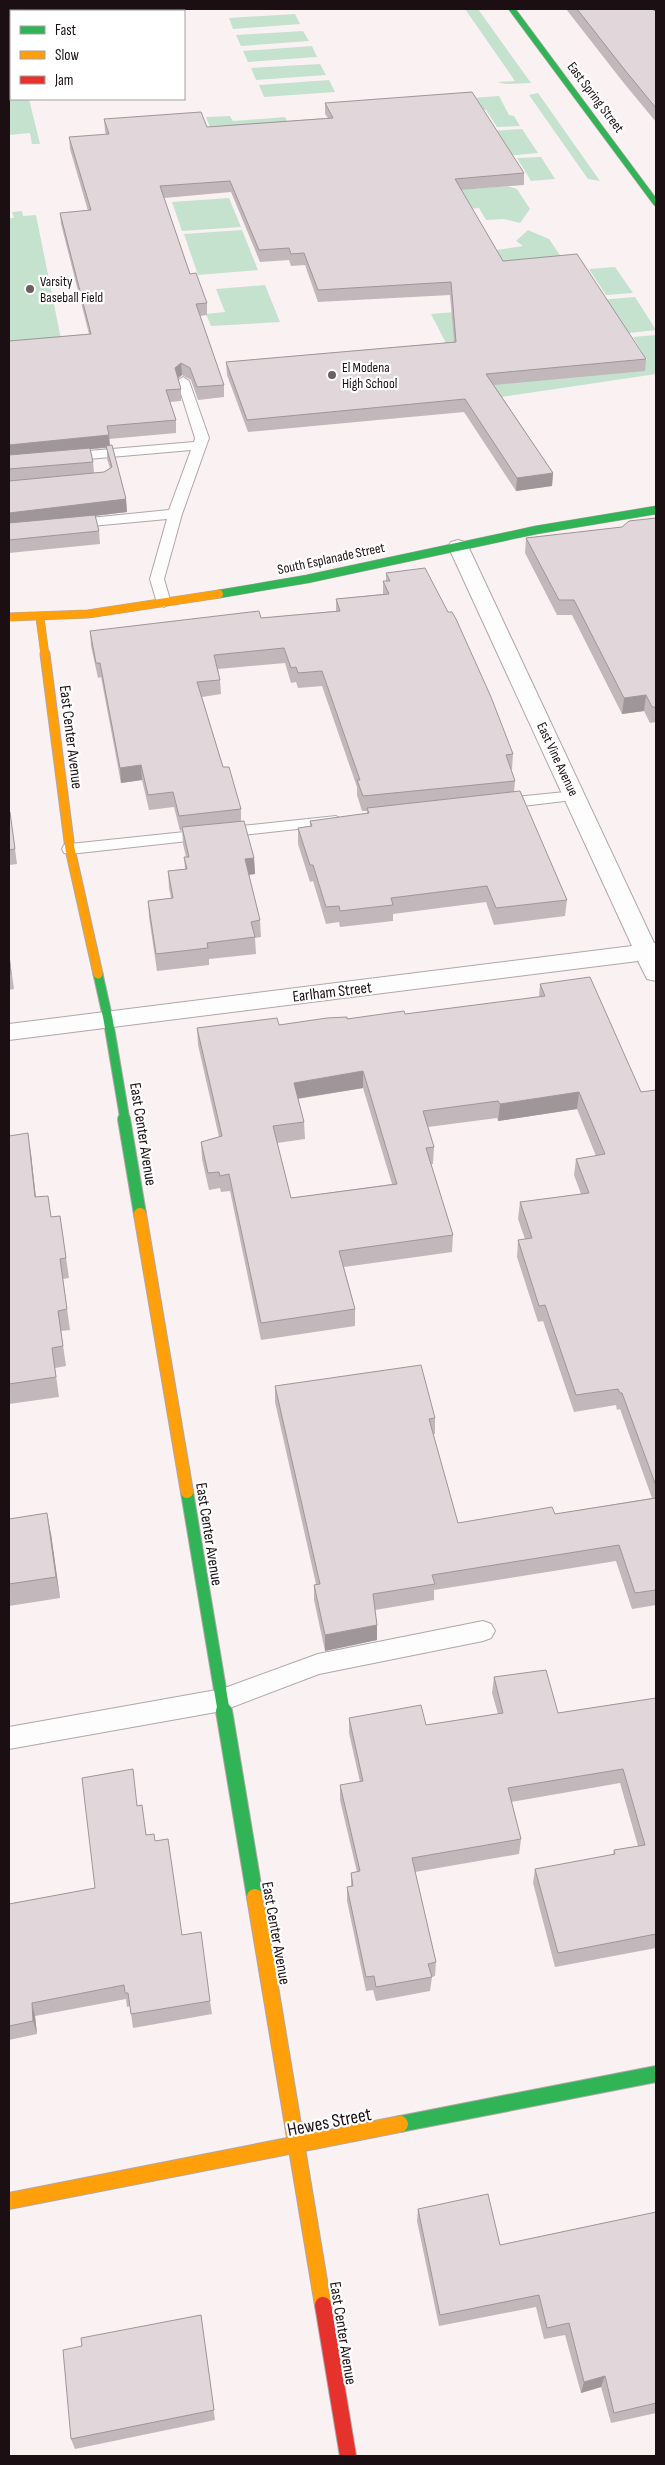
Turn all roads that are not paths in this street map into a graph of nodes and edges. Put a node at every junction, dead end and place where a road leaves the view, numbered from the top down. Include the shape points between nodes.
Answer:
1 (512, 9) edge
2 (656, 203) edge
3 (183, 381) edge
4 (200, 445) junction
5 (98, 454) junction
6 (48, 458) edge
7 (102, 471) edge
8 (656, 510) edge
9 (175, 514) junction
10 (57, 526) edge
11 (458, 546) junction
12 (164, 603) junction
13 (9, 617) edge
14 (40, 618) junction
15 (575, 796) junction
16 (486, 805) edge
17 (357, 819) edge
18 (70, 849) junction
19 (653, 958) edge
20 (108, 1019) junction
21 (9, 1032) edge
22 (483, 1631) dead end
23 (222, 1700) junction
24 (9, 1738) edge
25 (656, 2074) edge
26 (296, 2146) junction
27 (9, 2201) edge
28 (348, 2456) edge

1 - 2 street, East Spring Street
3 - 4 lane via 202,438
4 - 5 lane
4 - 9 lane
5 - 6 lane
5 - 7 lane
8 - 11 street, South Esplanade Street
9 - 10 lane
9 - 12 lane via 157,578
11 - 12 street, South Esplanade Street via 307,579
11 - 15 street, East Vine Avenue
12 - 14 street, South Esplanade Street
13 - 14 street, South Esplanade Street
14 - 18 street, East Center Avenue
15 - 16 lane
15 - 19 street, East Vine Avenue
17 - 18 lane
18 - 20 street, East Center Avenue
19 - 20 street, Earlham Street
20 - 21 street, Earlham Street
20 - 23 street, East Center Avenue
22 - 23 lane via 318,1664
23 - 24 lane
23 - 26 street, East Center Avenue
25 - 26 street, Hewes Street
26 - 27 street, Hewes Street
26 - 28 street, East Center Avenue

